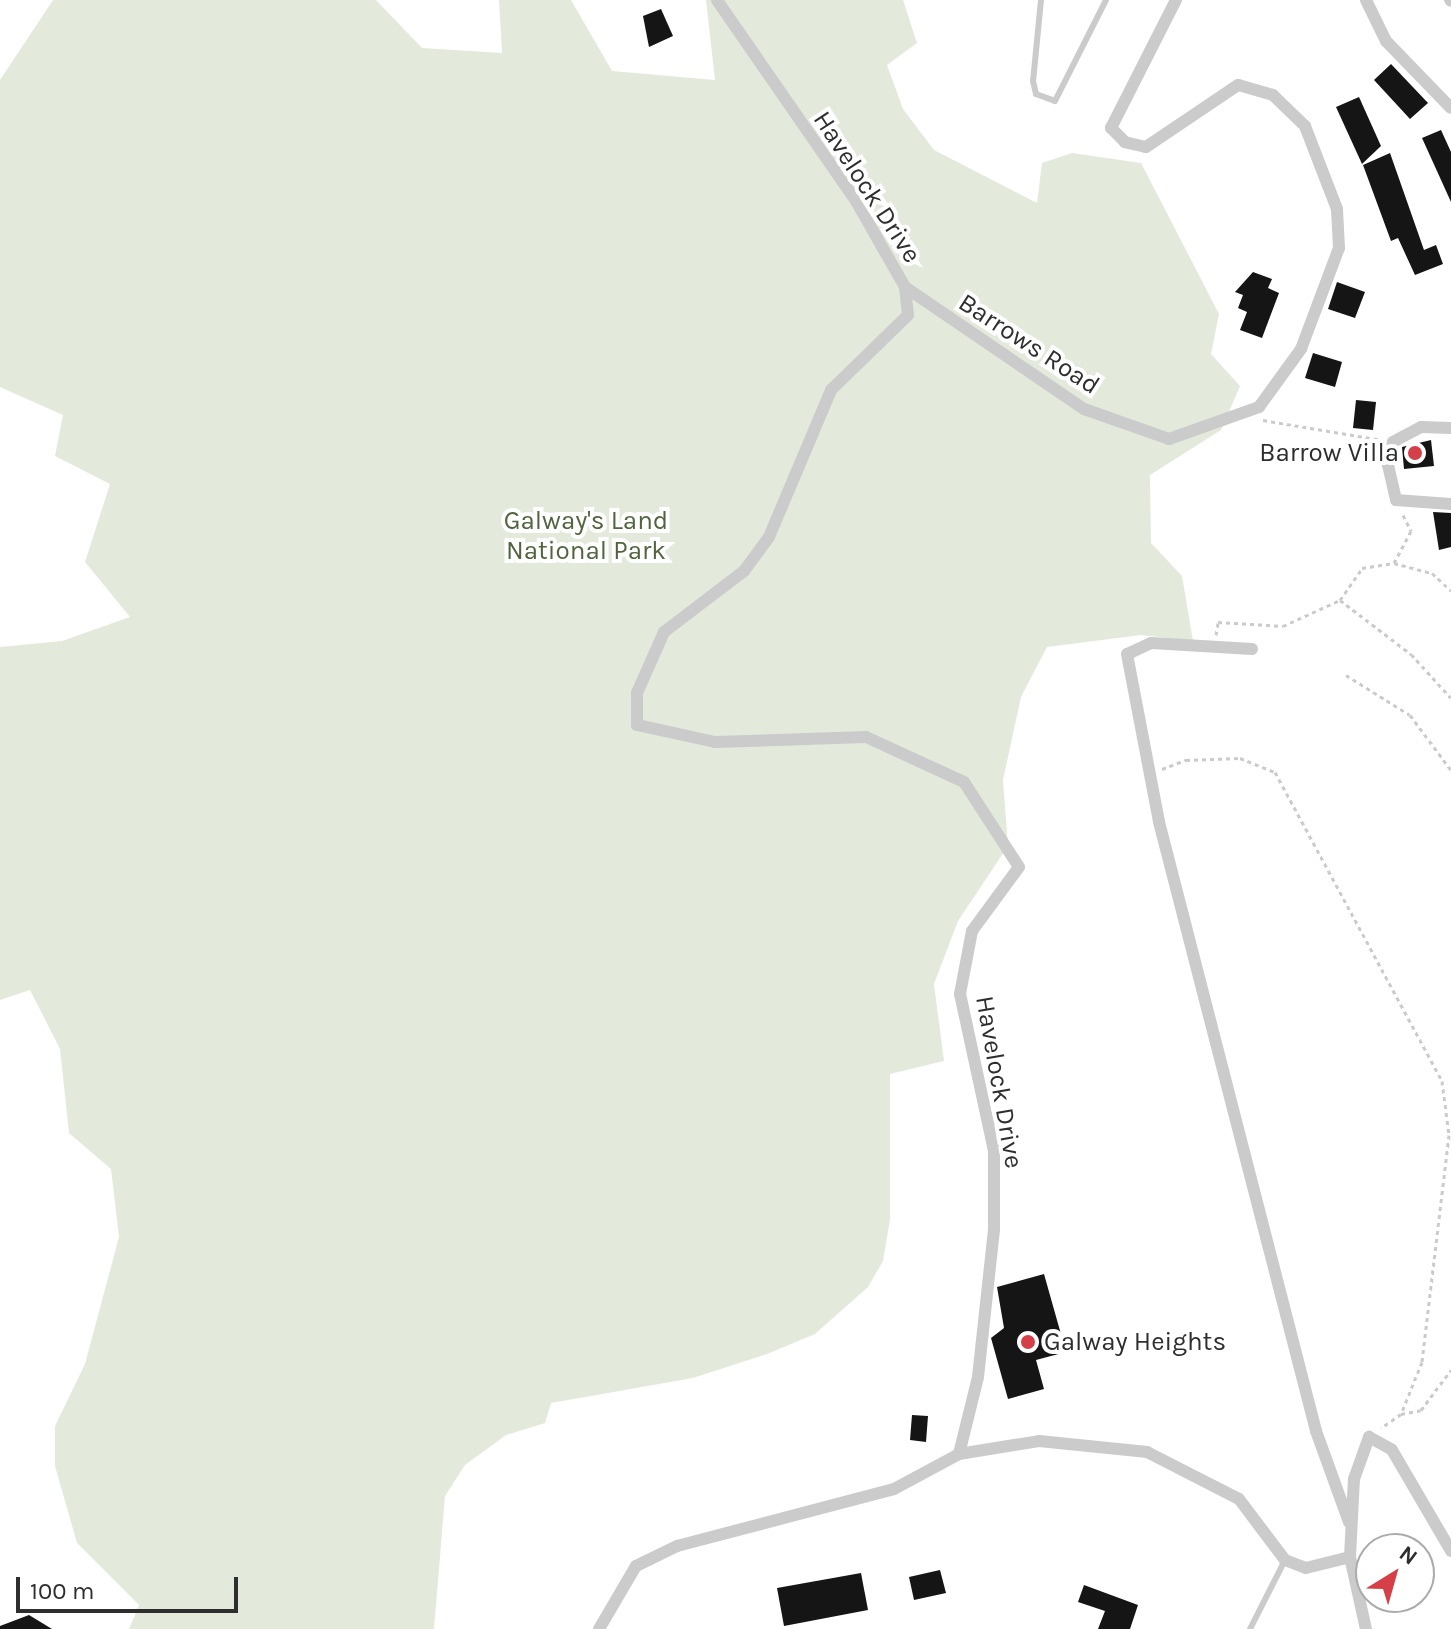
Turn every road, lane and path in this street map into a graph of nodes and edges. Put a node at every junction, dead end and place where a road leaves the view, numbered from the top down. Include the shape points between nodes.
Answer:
1 (717, 0) edge
2 (1041, 0) edge
3 (1106, 0) edge
4 (1176, 0) edge
5 (1366, 0) edge
6 (1451, 108) edge
7 (905, 287) junction
8 (1235, 415) junction
9 (1451, 428) edge
10 (1393, 442) junction
11 (1396, 500) junction
12 (1451, 504) edge
13 (1394, 563) junction
14 (1451, 591) edge
15 (1340, 600) junction
16 (1215, 648) junction
17 (1252, 649) dead end
18 (1346, 675) dead end
19 (1451, 698) edge
20 (1451, 770) edge
21 (1151, 773) junction
22 (1451, 1370) edge
23 (1401, 1414) junction
24 (1369, 1437) junction
25 (959, 1454) junction
26 (1349, 1522) junction
27 (1451, 1551) edge
28 (1350, 1557) junction
29 (1285, 1560) junction
30 (599, 1629) edge
31 (1250, 1629) edge
32 (1366, 1629) edge

1 - 7 street, Havelock Drive
2 - 3 lane via 1033,81 1036,94 1055,101
4 - 8 street, Barrows Road via 1111,128 1125,142 1146,147 1180,117 1238,85 1273,95 1305,126 1337,209 1339,248 1301,349 1259,407
5 - 6 street via 1386,41
7 - 8 street, Barrows Road via 1084,409 1169,439
7 - 25 street, Havelock Drive via 908,315 831,390 769,537 744,571 664,632 637,693 637,725 715,742 866,737 964,782 1019,867 963,953 960,994 994,1151 994,1230 978,1377
8 - 10 path
9 - 10 street via 1421,427
10 - 11 street via 1388,465
11 - 12 street
11 - 13 path via 1411,531
13 - 14 path via 1432,573
13 - 15 path via 1362,568
15 - 16 path via 1283,626 1218,622
15 - 19 path via 1411,654
16 - 17 street
16 - 21 street via 1151,643 1127,654
18 - 20 path via 1410,715
21 - 23 path via 1186,760 1240,758 1275,772 1442,1081 1449,1135 1445,1190 1422,1362
21 - 26 street via 1316,1431
22 - 23 path via 1421,1410
23 - 24 path
24 - 26 street
24 - 27 street via 1392,1450
25 - 29 street via 1039,1441 1147,1452 1239,1499
25 - 30 street via 894,1489 650,1559 636,1566
26 - 28 street
28 - 29 street via 1306,1568
28 - 32 street
29 - 31 lane

